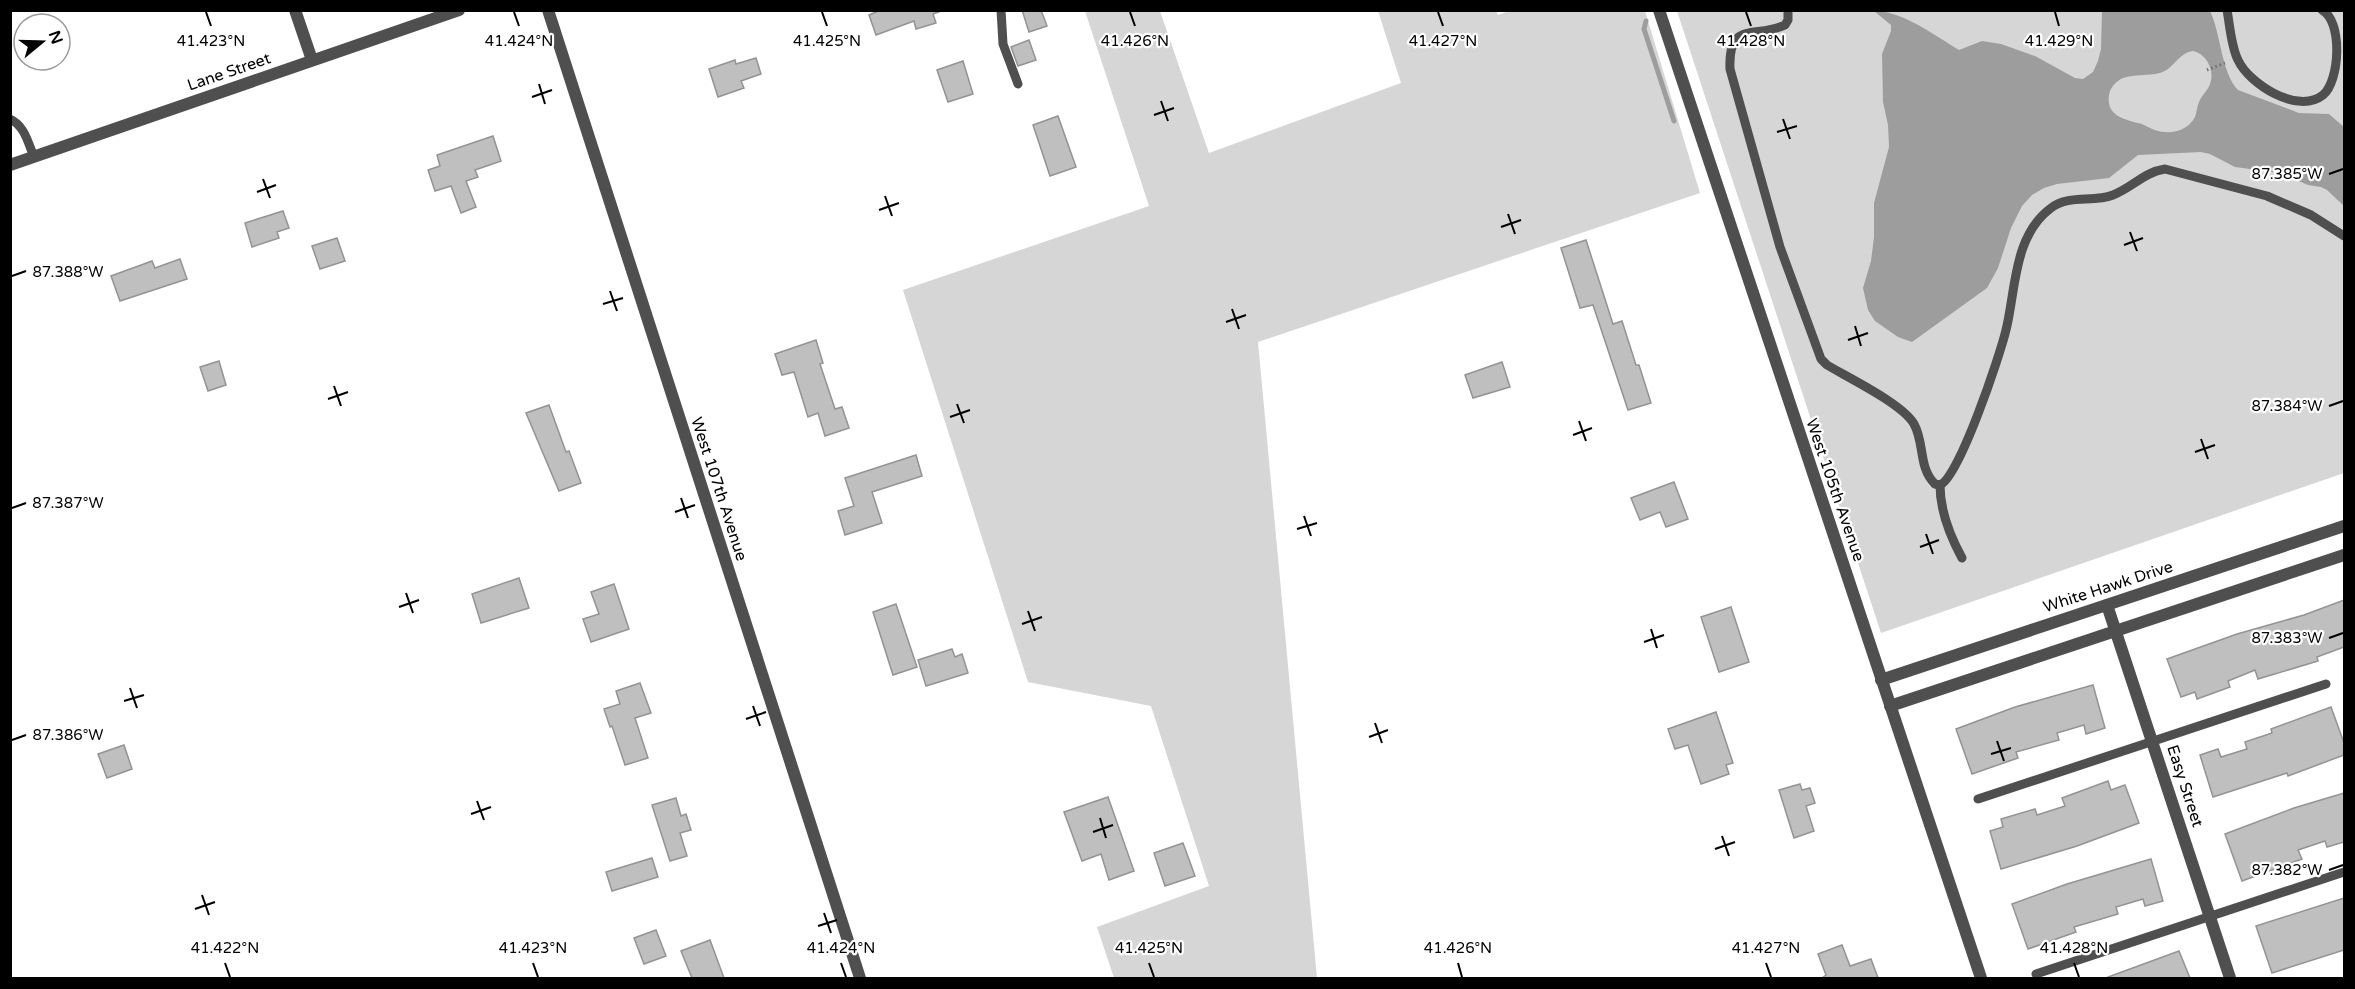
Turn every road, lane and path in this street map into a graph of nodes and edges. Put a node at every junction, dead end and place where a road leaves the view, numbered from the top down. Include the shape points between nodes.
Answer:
1 (295, 10) edge
2 (459, 10) edge
3 (548, 10) edge
4 (1001, 10) edge
5 (1659, 10) edge
6 (1788, 10) edge
7 (2227, 10) edge
8 (2322, 10) edge
9 (312, 60) junction
10 (2233, 60) dead end
11 (2207, 70) dead end
12 (1018, 84) dead end
13 (10, 119) edge
14 (34, 157) junction
15 (10, 165) edge
16 (2344, 236) edge
17 (1940, 484) junction
18 (2344, 526) edge
19 (2344, 555) edge
20 (1962, 558) dead end
21 (2106, 605) junction
22 (2116, 631) junction
23 (1881, 680) junction
24 (2326, 684) dead end
25 (1890, 706) junction
26 (2153, 741) junction
27 (1978, 800) dead end
28 (2344, 872) edge
29 (2210, 916) junction
30 (2036, 974) dead end
31 (860, 978) edge
32 (1980, 978) edge
33 (2230, 978) edge

1 - 9 street
2 - 9 street, Lane Street
3 - 31 street, West 107th Avenue
4 - 12 lane via 1003,44
5 - 23 street, West 105th Avenue
6 - 17 lane via 1785,25 1740,34 1729,55 1780,247 1821,359 1909,417 1917,432 1926,471 1935,484
7 - 8 lane via 2237,58 2249,78 2285,98 2302,101 2325,93 2334,76 2335,30 2332,18
9 - 14 street, Lane Street
10 - 11 path
13 - 14 lane via 23,130
14 - 15 street, Lane Street
16 - 17 lane via 2311,215 2267,196 2165,170 2149,173 2109,197 2070,200 2050,208 2035,226 2021,254 1995,365 1959,460 1950,477
17 - 20 lane via 1945,519
18 - 21 street, White Hawk Drive
19 - 22 street
21 - 22 street, Easy Street
21 - 23 street, White Hawk Drive
22 - 25 street
22 - 26 street, Easy Street
23 - 25 street, West 105th Avenue
24 - 26 lane
25 - 32 street, West 105th Avenue
26 - 27 lane
26 - 29 street, Easy Street
28 - 29 lane
29 - 30 lane
29 - 33 street, Easy Street

